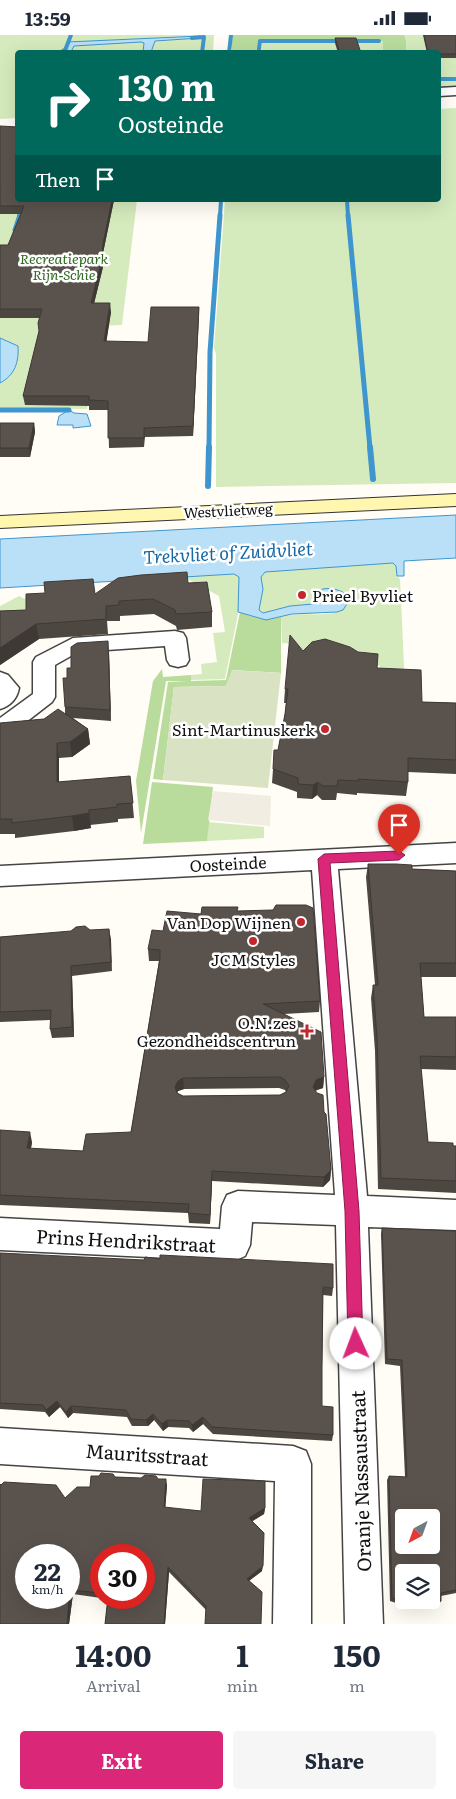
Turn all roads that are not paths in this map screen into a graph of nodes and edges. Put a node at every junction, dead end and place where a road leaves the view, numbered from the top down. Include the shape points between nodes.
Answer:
1 (456, 91) edge
2 (441, 92) edge
3 (456, 499) edge
4 (0, 521) edge
5 (178, 660) dead end
6 (0, 680) edge
7 (0, 701) edge
8 (0, 727) edge
9 (456, 853) edge
10 (324, 859) junction
11 (0, 876) edge
12 (352, 1211) junction
13 (456, 1215) edge
14 (0, 1234) edge
15 (0, 1446) edge
16 (292, 1624) edge
17 (364, 1624) edge

1 - 2 street
3 - 4 street, Westvlietweg
5 - 8 street via 175,638 73,645 44,662 44,697
6 - 7 street via 8,688
9 - 10 street, Oosteinde
10 - 11 street, Oosteinde
10 - 12 street, Oranje Nassaustraat
12 - 13 street, Prins Hendrikstraat
12 - 14 street, Prins Hendrikstraat via 238,1206 234,1245
12 - 17 street, Oranje Nassaustraat
15 - 16 street, Mauritsstraat via 293,1464

